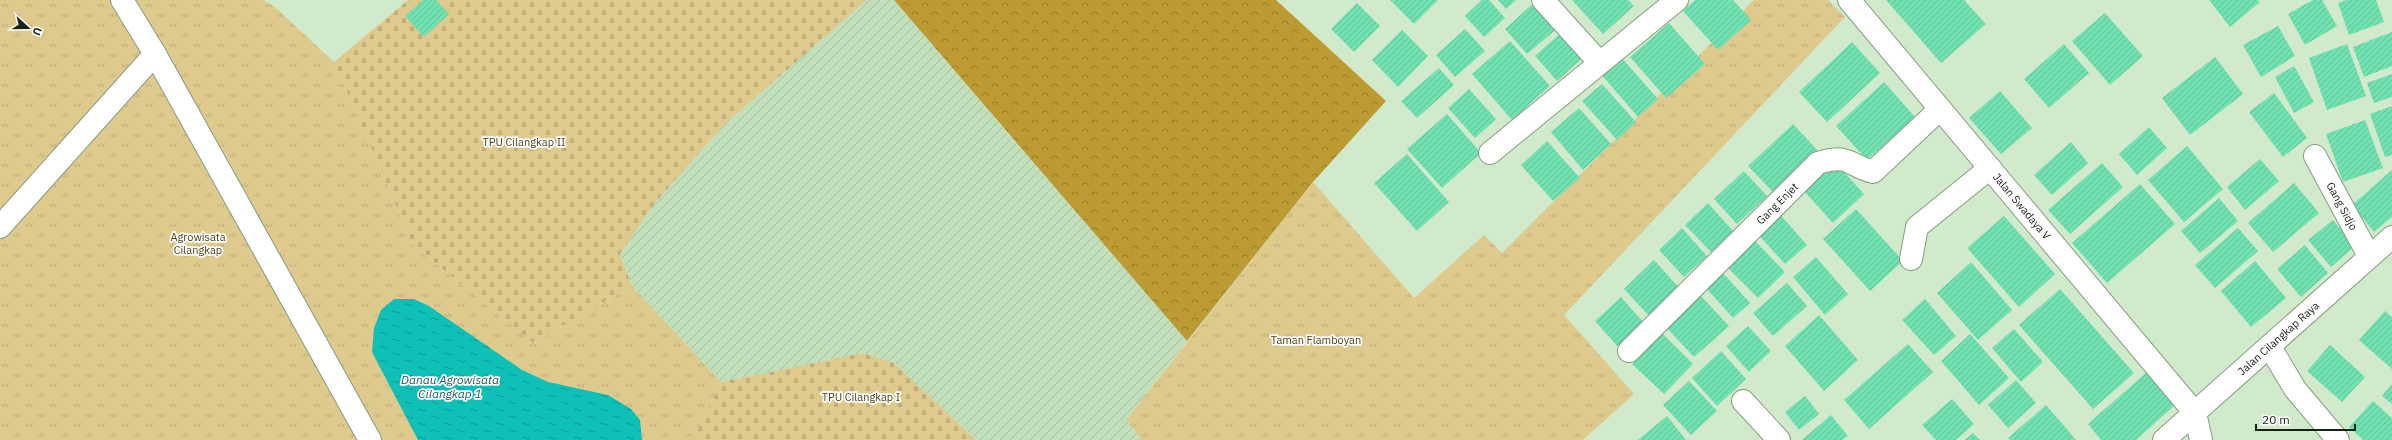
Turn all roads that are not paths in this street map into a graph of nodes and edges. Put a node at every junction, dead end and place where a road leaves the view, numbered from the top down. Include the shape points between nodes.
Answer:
1 (122, 0) edge
2 (1543, 0) edge
3 (1677, 0) edge
4 (1849, 0) edge
5 (155, 54) junction
6 (1599, 62) junction
7 (1940, 109) junction
8 (1490, 153) dead end
9 (2315, 156) dead end
10 (1990, 168) junction
11 (0, 228) edge
12 (2392, 237) edge
13 (2369, 256) junction
14 (1911, 259) dead end
15 (2270, 347) junction
16 (1629, 351) dead end
17 (1743, 401) dead end
18 (2195, 413) junction
19 (370, 440) edge
20 (1779, 440) edge
21 (2164, 440) edge
22 (2200, 440) edge
23 (2338, 440) edge

1 - 5 street
2 - 6 street
3 - 6 street
4 - 7 street, Jalan Swadaya V
5 - 11 street
5 - 19 street
6 - 8 street
7 - 10 street, Jalan Swadaya V
7 - 16 street, Gang Enjet via 1872,172 1842,159 1818,163
9 - 13 street, Gang Sidjo
10 - 14 street via 1917,227
10 - 18 street, Jalan Swadaya V
12 - 13 street, Jalan Cilangkap Raya
13 - 15 street, Jalan Cilangkap Raya
15 - 18 street, Jalan Cilangkap Raya
15 - 23 street via 2295,389
17 - 20 street
18 - 21 street, Jalan Cilangkap Raya
18 - 22 street

